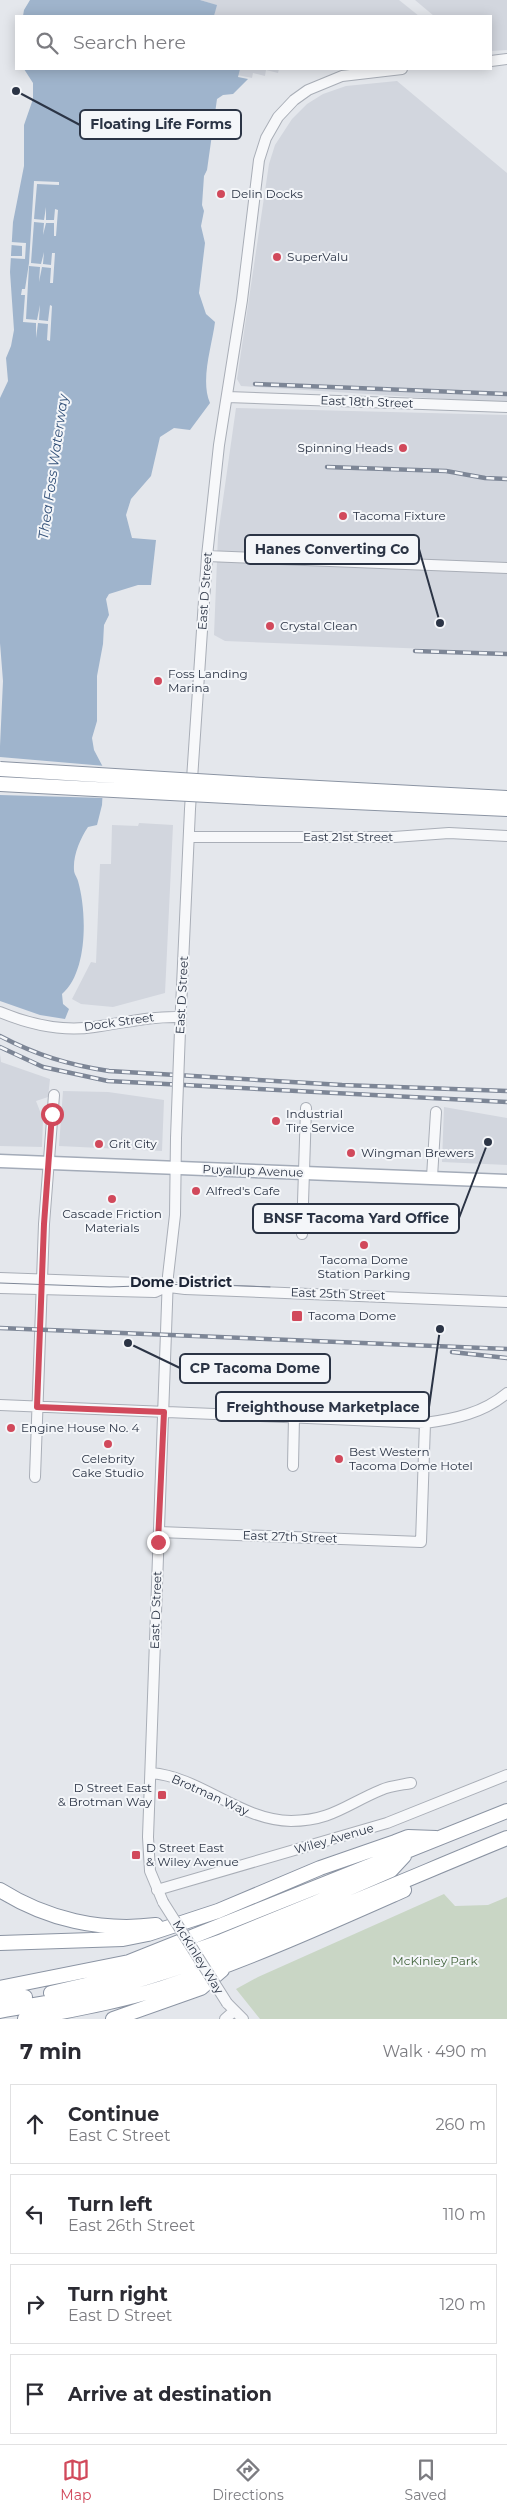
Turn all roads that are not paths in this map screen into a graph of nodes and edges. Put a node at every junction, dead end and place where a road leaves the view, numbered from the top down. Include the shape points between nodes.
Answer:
1 (507, 59) edge
2 (492, 61) edge
3 (392, 70) edge
4 (227, 397) junction
5 (507, 407) edge
6 (207, 556) junction
7 (507, 568) edge
8 (0, 769) edge
9 (0, 784) edge
10 (246, 790) junction
11 (507, 798) edge
12 (507, 809) edge
13 (507, 836) edge
14 (189, 842) junction
15 (0, 1012) edge
16 (181, 1017) junction
17 (54, 1095) dead end
18 (306, 1108) dead end
19 (436, 1112) dead end
20 (0, 1161) edge
21 (48, 1163) junction
22 (175, 1168) junction
23 (304, 1173) junction
24 (432, 1177) junction
25 (507, 1181) edge
26 (302, 1234) dead end
27 (0, 1278) edge
28 (42, 1284) junction
29 (168, 1286) junction
30 (0, 1288) edge
31 (507, 1302) edge
32 (507, 1394) edge
33 (0, 1405) edge
34 (37, 1407) junction
35 (164, 1412) junction
36 (294, 1417) junction
37 (425, 1423) junction
38 (293, 1466) dead end
39 (35, 1477) dead end
40 (159, 1532) junction
41 (150, 1773) junction
42 (507, 1775) edge
43 (410, 1783) dead end
44 (507, 1812) edge
45 (444, 1838) junction
46 (507, 1838) edge
47 (507, 1844) edge
48 (408, 1852) junction
49 (0, 1881) edge
50 (0, 1890) edge
51 (157, 1890) junction
52 (193, 1919) junction
53 (81, 1922) junction
54 (0, 1943) edge
55 (229, 1964) junction
56 (0, 1988) edge
57 (0, 2000) edge
58 (163, 2003) junction
59 (231, 2007) junction
60 (0, 2010) edge
61 (25, 2019) edge
62 (113, 2019) edge
63 (129, 2019) edge
64 (225, 2019) edge
65 (243, 2019) edge

1 - 2 street
3 - 4 street, East D Street via 330,80 302,94 285,109 266,138 259,160
4 - 5 street, East 18th Street
4 - 6 street, East D Street
6 - 7 street
6 - 14 street, East D Street
8 - 10 highway, bridge
9 - 10 highway, bridge
10 - 11 highway
10 - 12 highway
13 - 14 street, East 21st Street via 450,833
14 - 16 street, East D Street
15 - 16 street, Dock Street via 42,1026 73,1028 92,1028 136,1019
16 - 22 street, East D Street, bridge
17 - 21 street
18 - 23 street
19 - 24 street
20 - 21 main road, Puyallup Avenue
21 - 22 main road, Puyallup Avenue
21 - 28 street
22 - 23 main road, Puyallup Avenue
22 - 29 street, East D Street
23 - 24 main road, Puyallup Avenue
23 - 26 street
24 - 25 main road, Puyallup Avenue
27 - 28 street, East 25th Street
28 - 29 street, East 25th Street via 156,1292
28 - 30 street, East 25th Street
28 - 34 street
29 - 31 street, East 25th Street
29 - 35 street, East D Street
32 - 37 street via 468,1414
33 - 34 street
34 - 35 street
34 - 39 street
35 - 36 street
35 - 40 street, East D Street
36 - 37 street
36 - 38 street
37 - 40 street, East 27th Street via 421,1542
40 - 41 street, East D Street
41 - 43 street, Brotman Way via 174,1778 255,1815 284,1820 328,1816 381,1790
41 - 51 street, East D Street via 148,1862
42 - 51 street, Wiley Avenue via 387,1823
44 - 45 highway
45 - 48 highway
45 - 52 highway via 408,1837
46 - 60 highway via 293,1926 183,1967 87,1995
47 - 55 highway via 302,1936
48 - 56 highway via 129,1962
48 - 57 highway via 391,1870 163,1962 120,1977
49 - 53 highway via 44,1908
50 - 53 highway via 42,1911
51 - 59 street, McKinley Way, bridge
52 - 53 highway via 136,1927
52 - 54 highway via 123,1939
55 - 58 highway via 201,1988
55 - 61 highway via 128,1998
58 - 62 highway
58 - 63 highway
59 - 64 street
59 - 65 street, McKinley Way

